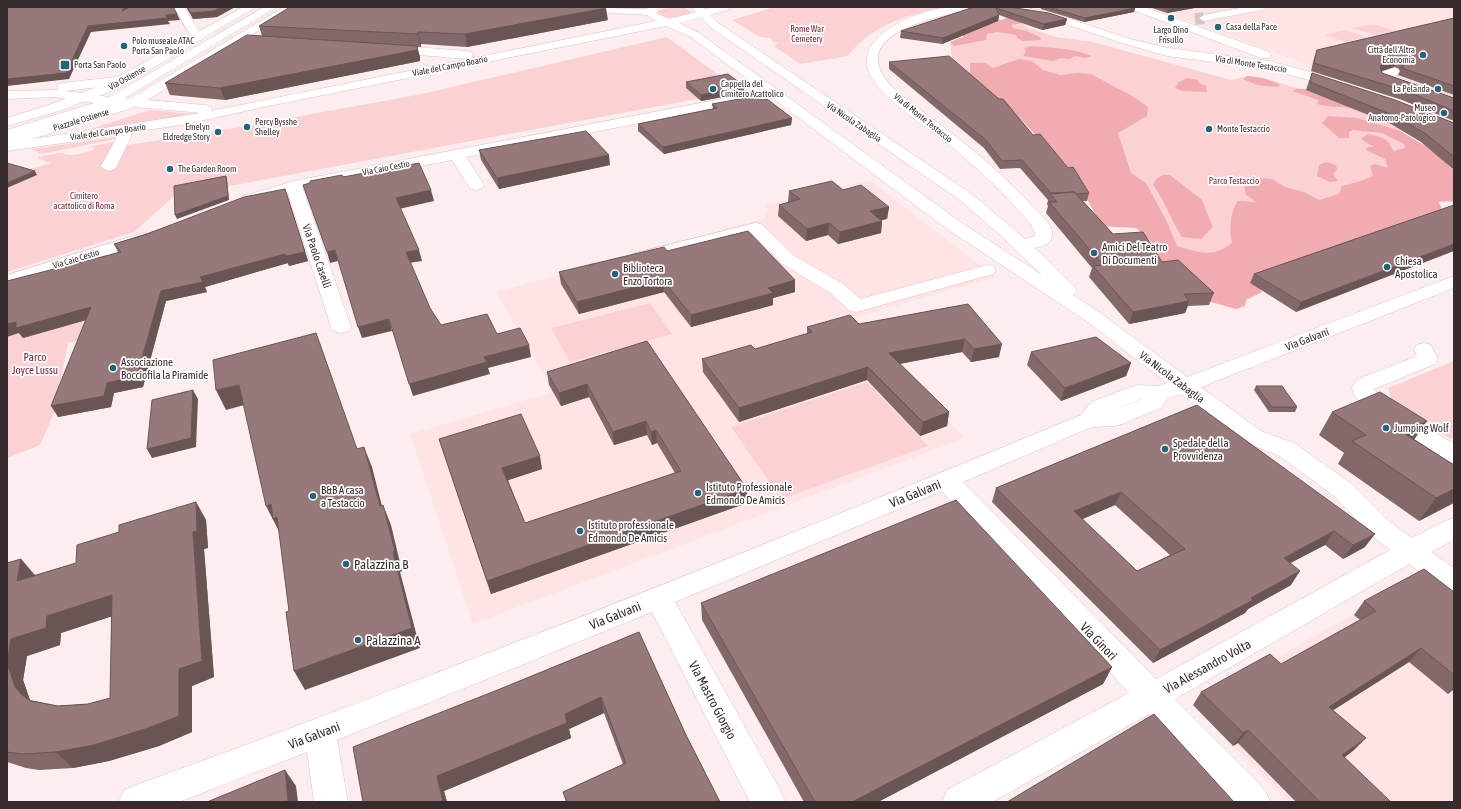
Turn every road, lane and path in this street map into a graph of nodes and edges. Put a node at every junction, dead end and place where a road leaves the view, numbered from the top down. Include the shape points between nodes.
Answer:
1 (179, 7) edge
2 (252, 7) edge
3 (272, 7) edge
4 (291, 7) edge
5 (566, 7) edge
6 (726, 7) edge
7 (967, 7) edge
8 (1002, 7) edge
9 (1134, 7) edge
10 (1262, 7) edge
11 (618, 8) edge
12 (652, 9) edge
13 (700, 10) edge
14 (667, 23) junction
15 (1181, 24) junction
16 (638, 28) junction
17 (197, 38) junction
18 (235, 41) junction
19 (254, 42) edge
20 (1236, 45) junction
21 (377, 49) edge
22 (1190, 56) junction
23 (494, 57) junction
24 (1394, 72) edge
25 (124, 80) junction
26 (1335, 82) junction
27 (1353, 89) edge
28 (775, 93) junction
29 (7, 95) edge
30 (84, 98) junction
31 (111, 101) junction
32 (1454, 102) edge
33 (133, 103) junction
34 (67, 108) junction
35 (232, 110) junction
36 (34, 114) junction
37 (7, 122) edge
38 (7, 129) edge
39 (127, 130) junction
40 (7, 134) edge
41 (7, 143) edge
42 (7, 147) edge
43 (457, 155) junction
44 (109, 166) dead end
45 (294, 186) junction
46 (476, 186) dead end
47 (234, 204) edge
48 (930, 208) junction
49 (1006, 230) junction
50 (160, 232) edge
51 (1022, 245) junction
52 (620, 263) edge
53 (987, 270) dead end
54 (7, 281) edge
55 (1454, 282) edge
56 (1092, 316) junction
57 (341, 326) dead end
58 (1424, 349) dead end
59 (1183, 385) junction
60 (1454, 455) edge
61 (946, 480) junction
62 (1454, 528) edge
63 (1410, 551) junction
64 (1454, 583) edge
65 (658, 597) junction
66 (1151, 696) junction
67 (320, 733) junction
68 (136, 802) edge
69 (331, 802) edge
70 (768, 802) edge
71 (959, 802) edge
72 (1253, 802) edge

1 - 17 street
2 - 17 street, Via Ostiense
3 - 31 street, Via Ostiense
4 - 18 street
5 - 11 street
6 - 13 street
7 - 51 street, Via di Monte Testaccio via 931,14 886,35 875,45 872,52 873,68 879,80 896,96 1000,181 1041,226 1044,231 1042,240
8 - 22 street, Via di Monte Testaccio via 1050,15 1126,41
9 - 15 street
10 - 15 street
11 - 12 street
11 - 16 street
12 - 14 street, Via Nicola Zabaglia via 654,17
13 - 14 street, Viale del Campo Boario
13 - 49 street, Via Nicola Zabaglia via 714,25 967,198
14 - 16 street, Viale del Campo Boario
14 - 28 street, Via Nicola Zabaglia via 695,35
15 - 20 street, Via di Monte Testaccio
16 - 23 street, Viale del Campo Boario
17 - 25 street, Via Ostiense
18 - 19 street
18 - 33 street
20 - 22 street, Via di Monte Testaccio
20 - 26 street, Via di Monte Testaccio
21 - 23 street
22 - 26 street, Via di Monte Testaccio via 1269,65
23 - 35 street, Viale del Campo Boario
24 - 32 street via 1383,76
25 - 29 street
25 - 30 street, Via Ostiense
26 - 27 street, Via di Monte Testaccio
28 - 43 street, Via Caio Cestio
28 - 48 street, Via Nicola Zabaglia
29 - 30 street, Piazzale Ostiense via 47,93
29 - 36 street via 25,101
30 - 31 street, Piazzale Ostiense
30 - 34 street, Piazzale Ostiense
30 - 36 street, Piazzale Ostiense
31 - 33 street, Piazzale Ostiense
31 - 34 street
31 - 40 street, Piazzale Ostiense
33 - 35 street, Viale del Campo Boario
33 - 41 street, Piazzale Ostiense
34 - 36 street
34 - 38 street, Piazzale Ostiense via 43,119
35 - 39 street, Viale del Campo Boario via 192,120
36 - 37 street, Piazzale Ostiense
39 - 42 street, Viale del Campo Boario
39 - 44 street
43 - 45 street, Via Caio Cestio
43 - 46 street
45 - 47 street, Via Caio Cestio
45 - 57 street, Via Paolo Caselli
48 - 49 street, Via Nicola Zabaglia via 980,229
48 - 56 street, Via Nicola Zabaglia
49 - 51 street, Via Nicola Zabaglia
50 - 54 street, Via Caio Cestio
51 - 56 street, Via Nicola Zabaglia
52 - 53 street via 755,228 787,259 836,288 856,306
55 - 59 street, Via Galvani
56 - 59 street, Via Nicola Zabaglia
58 - 60 street via 1428,359 1366,384 1363,388 1364,394 1374,405
59 - 61 street, Via Galvani via 1160,392 1153,403 1114,419 1089,420
59 - 63 street, Via Nicola Zabaglia via 1253,437 1268,458 1326,500 1380,528
61 - 65 street, Via Galvani
61 - 66 street, Via Ginori
62 - 63 street, Via Alessandro Volta
63 - 64 street, Via Nicola Zabaglia
63 - 66 street, Via Alessandro Volta
65 - 67 street, Via Galvani
65 - 70 street, Via Mastro Giorgio
66 - 71 street, Via Alessandro Volta
66 - 72 street, Via Ginori
67 - 68 street, Via Galvani
67 - 69 street

